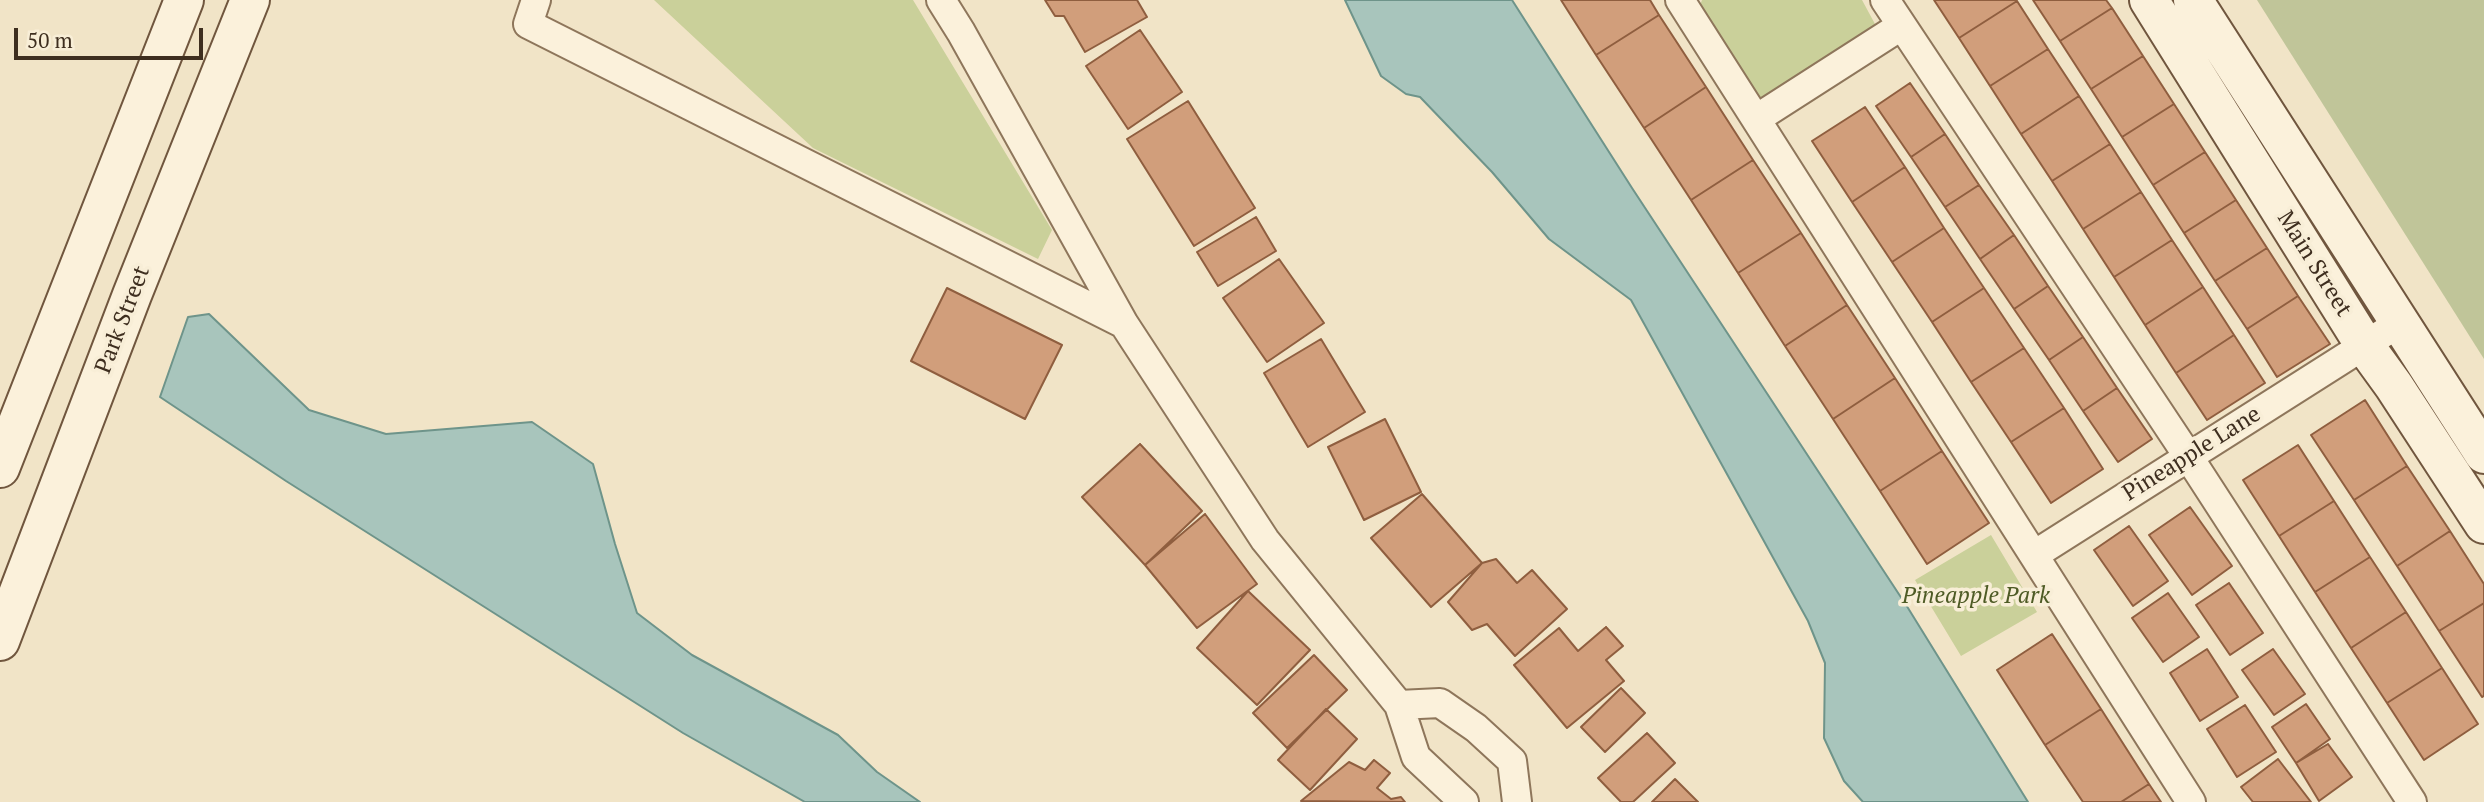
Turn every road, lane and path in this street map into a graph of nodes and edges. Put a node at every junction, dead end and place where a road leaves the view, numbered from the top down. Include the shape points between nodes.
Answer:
1 (184, 0) edge
2 (536, 0) edge
3 (941, 0) edge
4 (1680, 0) edge
5 (1885, 0) edge
6 (2149, 0) edge
7 (2193, 0) edge
8 (242, 3) edge
9 (1901, 26) junction
10 (1756, 119) junction
11 (2401, 322) junction
12 (1124, 324) junction
13 (2357, 350) junction
14 (2484, 454) edge
15 (2188, 456) junction
16 (0, 468) edge
17 (2484, 524) edge
18 (2034, 555) junction
19 (0, 641) edge
20 (1399, 705) junction
21 (1464, 802) edge
22 (1517, 802) edge
23 (2191, 802) edge
24 (2412, 802) edge

1 - 16 street
2 - 12 street via 528,24
3 - 12 street
4 - 10 street
5 - 9 street
6 - 13 street, Main Street
7 - 11 street, Main Street
8 - 19 street, Park Street
9 - 10 street
9 - 15 street
10 - 18 street
11 - 13 street, Pineapple Lane
11 - 14 street, Main Street
12 - 20 street via 1265,540
13 - 15 street, Pineapple Lane
13 - 17 street, Main Street
15 - 18 street, Pineapple Lane
15 - 24 street
18 - 23 street
20 - 21 street via 1416,757
20 - 22 street via 1440,703 1476,728 1512,761

